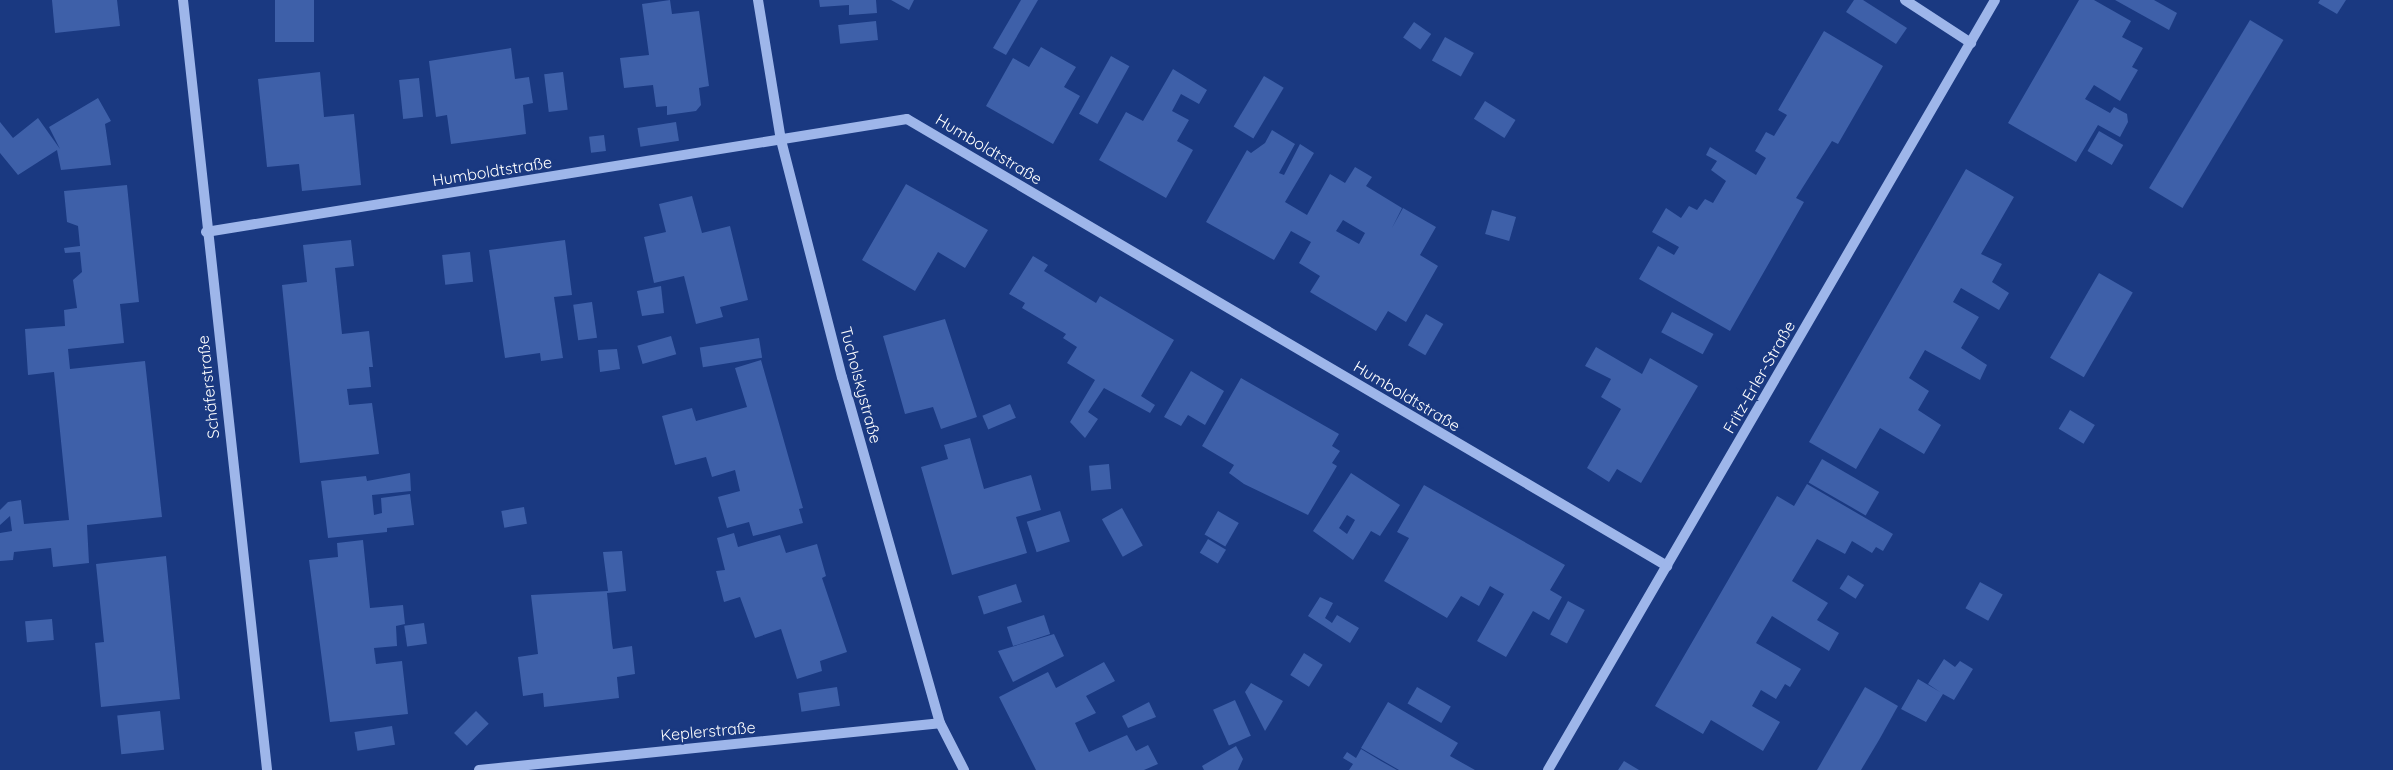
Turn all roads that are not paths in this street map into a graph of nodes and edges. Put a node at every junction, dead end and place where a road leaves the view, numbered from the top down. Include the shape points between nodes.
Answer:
1 (183, 0) edge
2 (758, 0) edge
3 (1905, 0) edge
4 (1995, 0) edge
5 (1971, 43) junction
6 (781, 140) junction
7 (206, 232) junction
8 (1667, 566) junction
9 (940, 723) junction
10 (267, 770) edge
11 (479, 770) edge
12 (964, 770) edge
13 (1548, 770) edge

1 - 7 street, Schäferstraße
2 - 6 street, Tucholskystraße
3 - 5 street
4 - 5 street, Fritz-Erler-Straße
5 - 8 street, Fritz-Erler-Straße
6 - 7 street, Humboldtstraße
6 - 8 street, Humboldtstraße via 907,119
6 - 9 street, Tucholskystraße via 842,377
7 - 10 street, Schäferstraße
8 - 13 street, Fritz-Erler-Straße
9 - 11 street, Keplerstraße
9 - 12 street, Tucholskystraße

